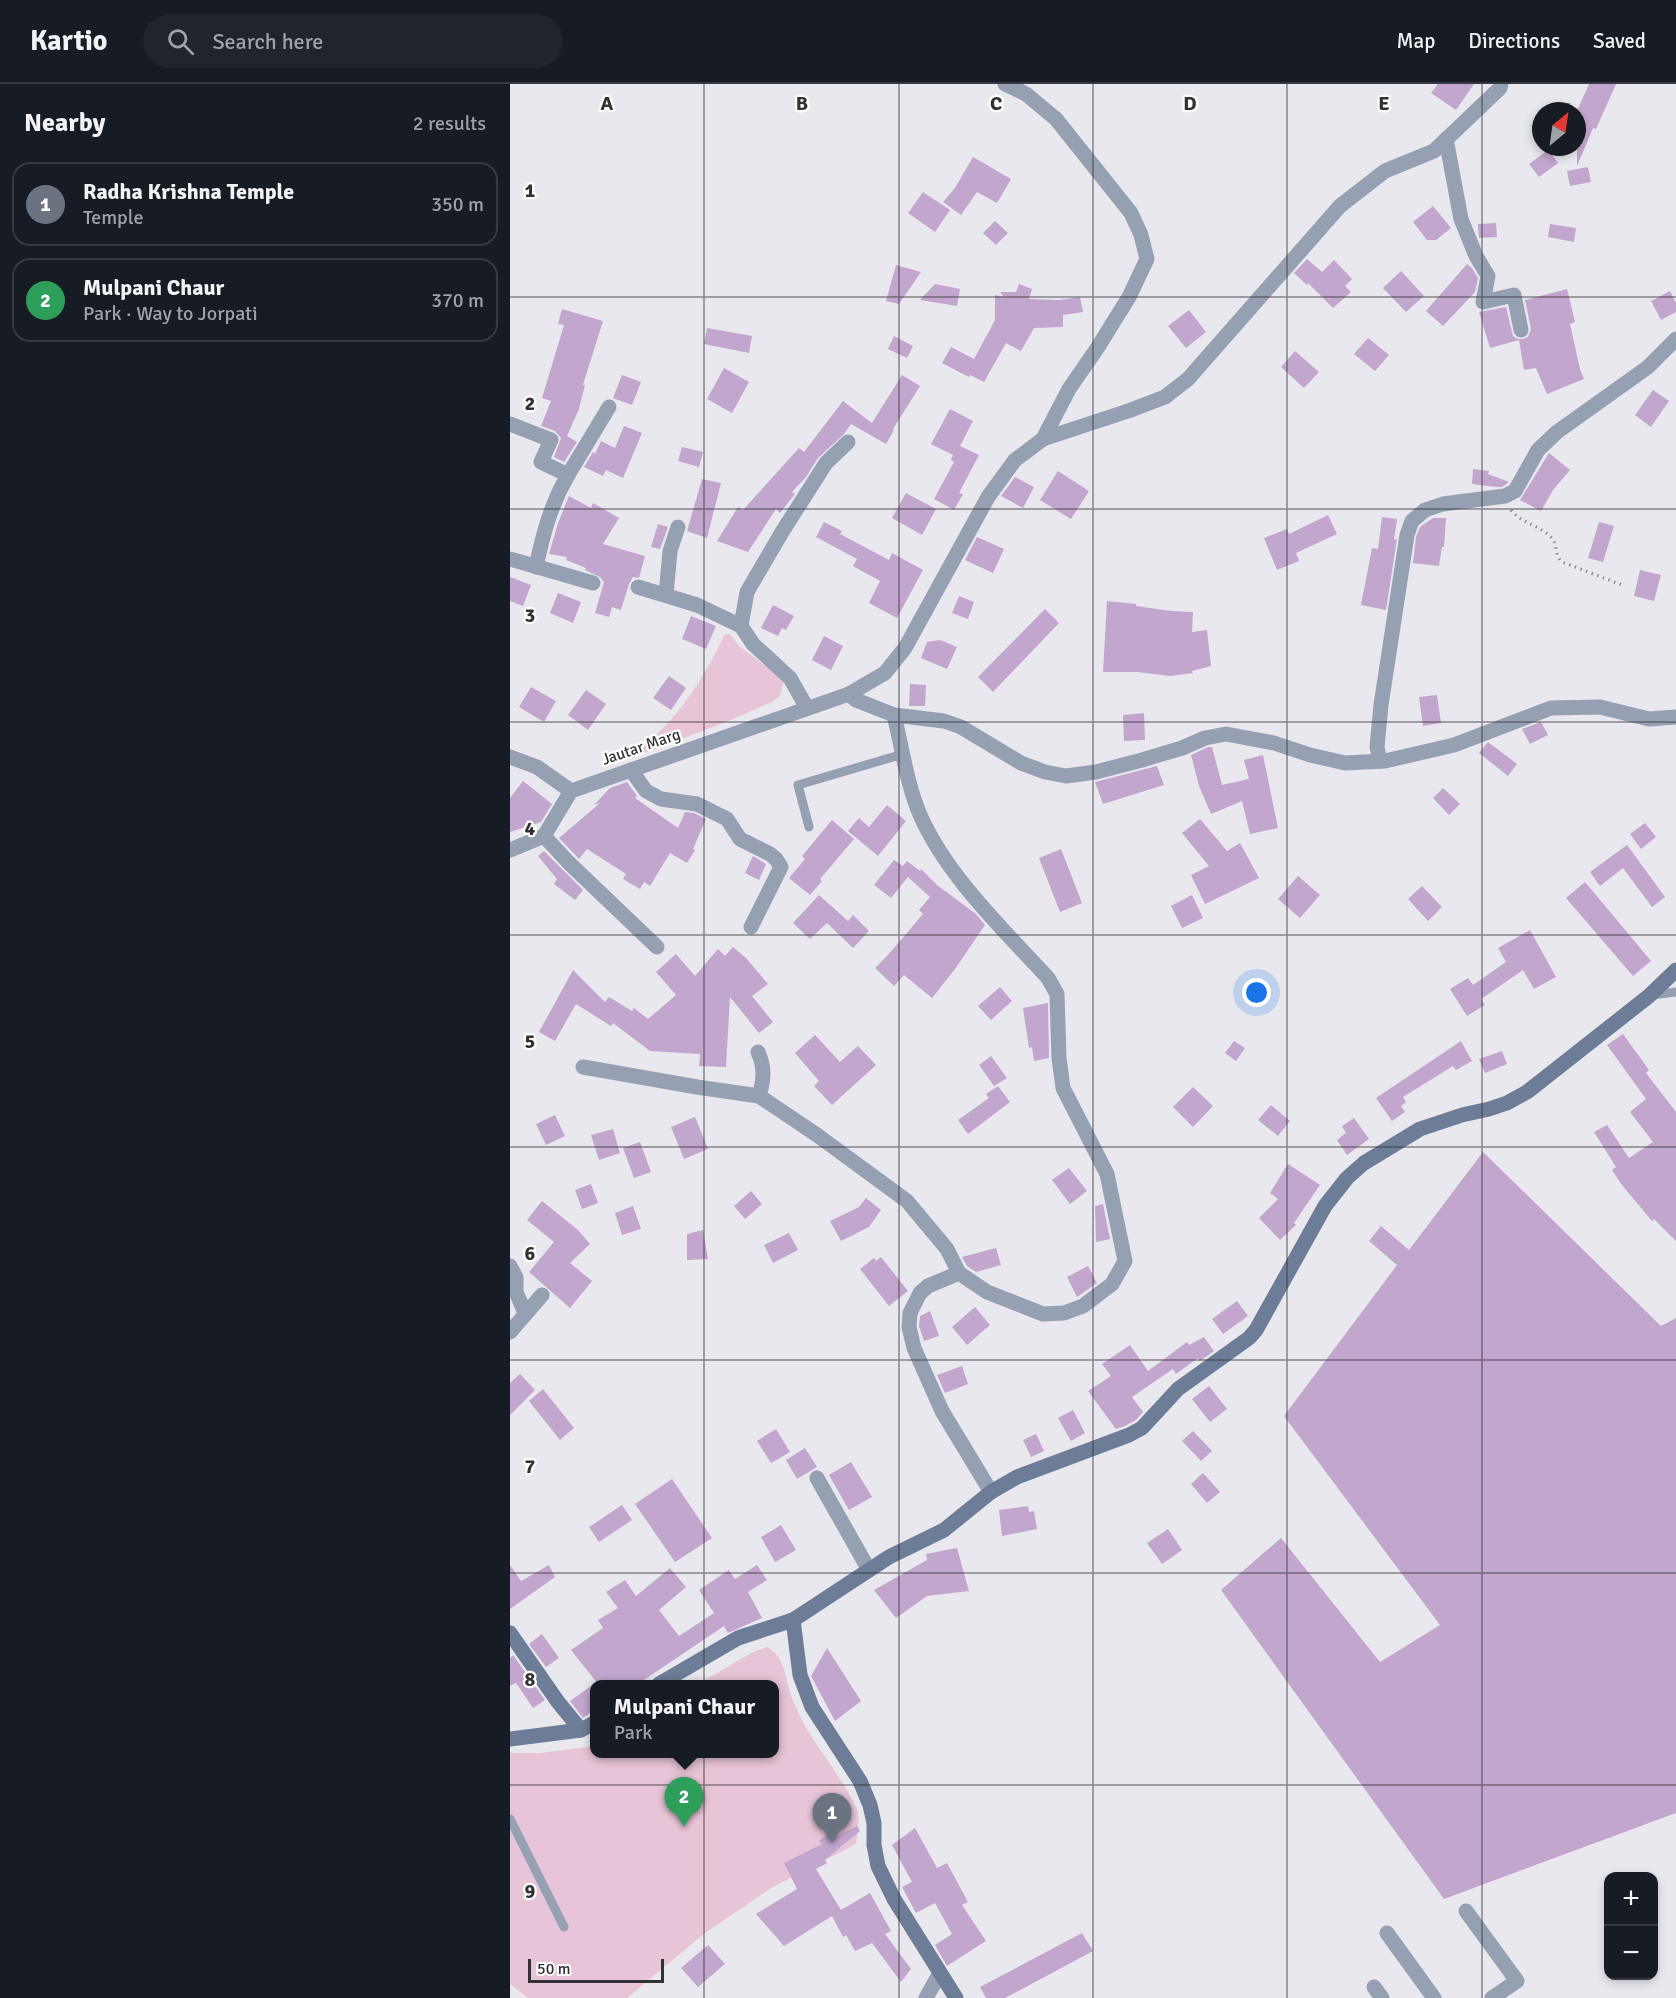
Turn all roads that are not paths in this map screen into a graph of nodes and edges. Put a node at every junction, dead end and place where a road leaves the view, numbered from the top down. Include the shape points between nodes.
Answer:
1 (1005, 84) edge
2 (1501, 84) edge
3 (1446, 139) junction
4 (1521, 330) dead end
5 (1676, 339) edge
6 (609, 407) dead end
7 (510, 423) edge
8 (1043, 439) junction
9 (848, 442) dead end
10 (568, 475) junction
11 (678, 527) dead end
12 (510, 559) edge
13 (536, 567) junction
14 (593, 583) dead end
15 (639, 587) dead end
16 (666, 595) junction
17 (741, 626) junction
18 (849, 694) junction
19 (807, 708) junction
20 (894, 715) junction
21 (1676, 717) edge
22 (903, 754) junction
23 (510, 757) edge
24 (1380, 761) junction
25 (631, 770) junction
26 (571, 790) junction
27 (808, 827) dead end
28 (544, 836) junction
29 (510, 850) edge
30 (751, 927) dead end
31 (657, 947) dead end
32 (1676, 970) edge
33 (1676, 992) edge
34 (1649, 996) junction
35 (758, 1052) dead end
36 (583, 1067) dead end
37 (759, 1096) junction
38 (510, 1266) edge
39 (959, 1273) junction
40 (542, 1295) dead end
41 (525, 1313) junction
42 (510, 1332) edge
43 (817, 1478) dead end
44 (991, 1491) junction
45 (869, 1570) junction
46 (793, 1620) junction
47 (510, 1633) edge
48 (666, 1680) edge
49 (588, 1726) edge
50 (510, 1739) edge
51 (510, 1819) edge
52 (1466, 1911) dead end
53 (564, 1927) dead end
54 (1387, 1933) dead end
55 (940, 1973) junction
56 (926, 1998) edge
57 (956, 1998) edge
58 (1434, 1998) edge
59 (1492, 1998) edge

1 - 8 street via 1026,94 1056,119 1131,213 1147,259 1129,297 1069,389
2 - 3 street
3 - 4 street via 1461,219 1488,276 1483,302 1514,294
3 - 8 street via 1434,151 1385,171 1340,206 1188,379 1165,397
5 - 24 street via 1648,367 1557,432 1538,450 1515,491 1505,496 1443,504 1425,510 1412,521 1381,705 1377,747
6 - 10 street
7 - 10 street via 550,440 541,462
8 - 18 street, Jautar Marg via 1015,460 988,497 905,648 885,673
9 - 17 street via 826,463 747,592
10 - 13 street via 549,514
11 - 16 street via 670,551
12 - 13 street
13 - 14 street
15 - 16 street
16 - 17 street
17 - 19 street via 753,644 790,678
18 - 19 street, Jautar Marg
18 - 20 street
19 - 25 street, Jautar Marg
20 - 22 street
20 - 24 street via 961,727 1021,763 1066,776 1142,760 1226,734 1274,743 1345,764
21 - 24 street via 1649,718 1600,707 1551,708 1454,745
22 - 27 lane via 798,785
22 - 39 street via 920,815 935,844 966,886 1048,978 1057,994 1063,1088 1107,1174 1125,1262 1112,1284 1083,1306 1064,1313 1043,1314 987,1292
23 - 26 street via 537,767
25 - 26 street, Jautar Marg
25 - 30 street via 646,791 661,799 697,804 716,813 732,825 740,838 776,859 781,867
26 - 28 street
28 - 29 street
28 - 31 street
32 - 34 street
33 - 34 lane
34 - 44 street via 1527,1092 1498,1106 1420,1129 1364,1163 1325,1206 1256,1330 1178,1389 1142,1428
35 - 37 street via 764,1077
36 - 37 street
37 - 39 street via 908,1202 947,1249
38 - 41 street
39 - 44 street via 920,1293 910,1313 909,1327 914,1348 942,1411
40 - 41 street
41 - 42 street
43 - 45 street
44 - 45 street via 944,1530
45 - 46 street
46 - 48 street via 738,1638
46 - 55 street via 800,1675 812,1707 860,1781 872,1814 878,1866
47 - 49 street via 558,1702
49 - 50 street
51 - 53 lane
52 - 59 street via 1517,1981
54 - 58 street
55 - 56 street
55 - 57 street

